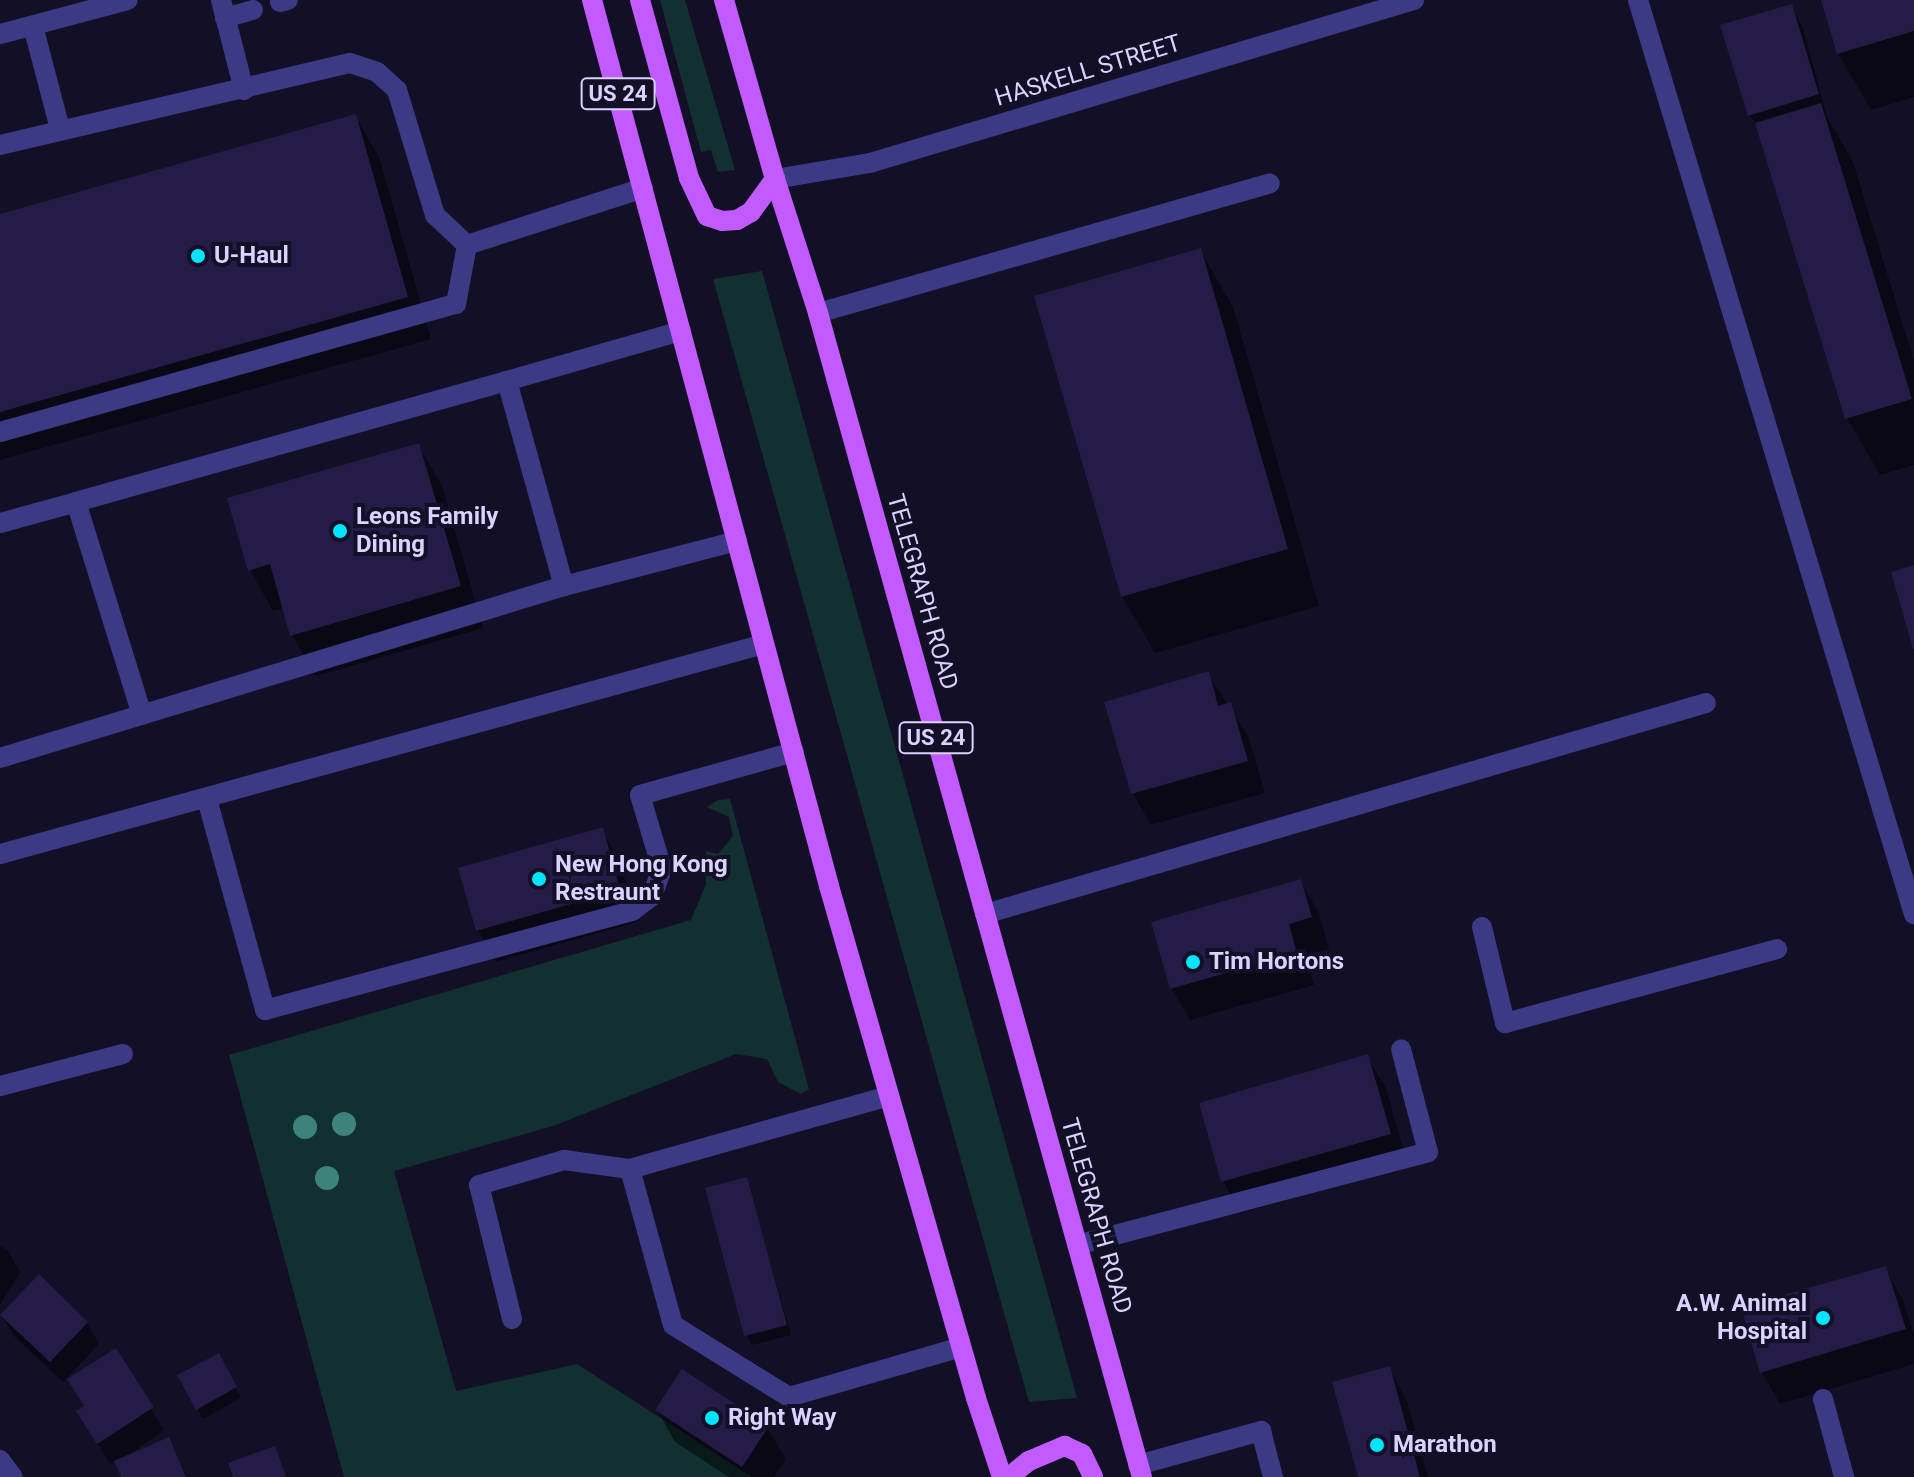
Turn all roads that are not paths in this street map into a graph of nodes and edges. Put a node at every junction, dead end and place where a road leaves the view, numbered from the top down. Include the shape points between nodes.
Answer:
1 (128, 0) edge
2 (592, 0) edge
3 (640, 0) edge
4 (724, 0) edge
5 (1414, 0) edge
6 (1638, 0) edge
7 (1368, 7) edge
8 (223, 9) edge
9 (253, 10) dead end
10 (33, 26) junction
11 (0, 34) edge
12 (244, 90) junction
13 (60, 129) junction
14 (0, 145) edge
15 (775, 179) junction
16 (1270, 183) dead end
17 (643, 188) junction
18 (467, 245) junction
19 (818, 313) junction
20 (681, 331) junction
21 (507, 381) junction
22 (0, 432) edge
23 (76, 502) junction
24 (0, 523) edge
25 (737, 541) junction
26 (564, 586) junction
27 (764, 644) junction
28 (1706, 703) dead end
29 (142, 715) junction
30 (794, 752) junction
31 (0, 758) edge
32 (207, 799) junction
33 (0, 854) edge
34 (985, 914) junction
35 (1914, 914) edge
36 (1482, 927) dead end
37 (1777, 949) dead end
38 (1401, 1049) dead end
39 (123, 1054) dead end
40 (0, 1086) edge
41 (889, 1096) junction
42 (630, 1169) junction
43 (1077, 1245) junction
44 (512, 1319) dead end
45 (961, 1347) junction
46 (1823, 1399) dead end
47 (0, 1460) edge
48 (1140, 1471) edge
49 (13, 1477) edge
50 (1002, 1477) edge
51 (1009, 1477) edge
52 (1093, 1477) edge
53 (1273, 1477) edge
54 (1844, 1477) edge

1 - 10 street
2 - 17 main road, US 24
3 - 15 main road via 689,178 707,216 737,220 751,212
4 - 15 main road, TELEGRAPH ROAD / US 24
5 - 7 street, HASKELL STREET
6 - 35 street
7 - 15 street, HASKELL STREET via 870,163
8 - 9 street
8 - 12 street
10 - 11 street
10 - 13 street
12 - 13 street
12 - 18 street via 350,63 377,72 397,90 435,215
13 - 14 street
15 - 19 main road, TELEGRAPH ROAD / US 24
16 - 19 street
17 - 18 street
17 - 20 main road, US 24
18 - 22 street via 456,304
19 - 34 main road, TELEGRAPH ROAD / US 24
20 - 21 street
20 - 25 main road, US 24
21 - 23 street
21 - 26 street
23 - 24 street
23 - 29 street
25 - 26 street
25 - 27 main road, US 24
26 - 29 street
27 - 30 main road, US 24
27 - 32 street
28 - 34 street
29 - 31 street
30 - 32 street via 640,795 662,869 652,896 632,911 265,1010
30 - 41 main road, US 24
32 - 33 street
34 - 43 main road, TELEGRAPH ROAD / US 24
36 - 37 street via 1505,1023
38 - 43 street via 1428,1152
39 - 40 street
41 - 42 street
41 - 45 main road, US 24
42 - 44 street via 564,1160 479,1185
42 - 45 street via 673,1325 789,1397
43 - 48 main road, TELEGRAPH ROAD / US 24
45 - 50 main road, US 24
46 - 54 street
47 - 49 street
48 - 53 street via 1261,1431
51 - 52 main road via 1029,1461 1065,1446 1082,1454

